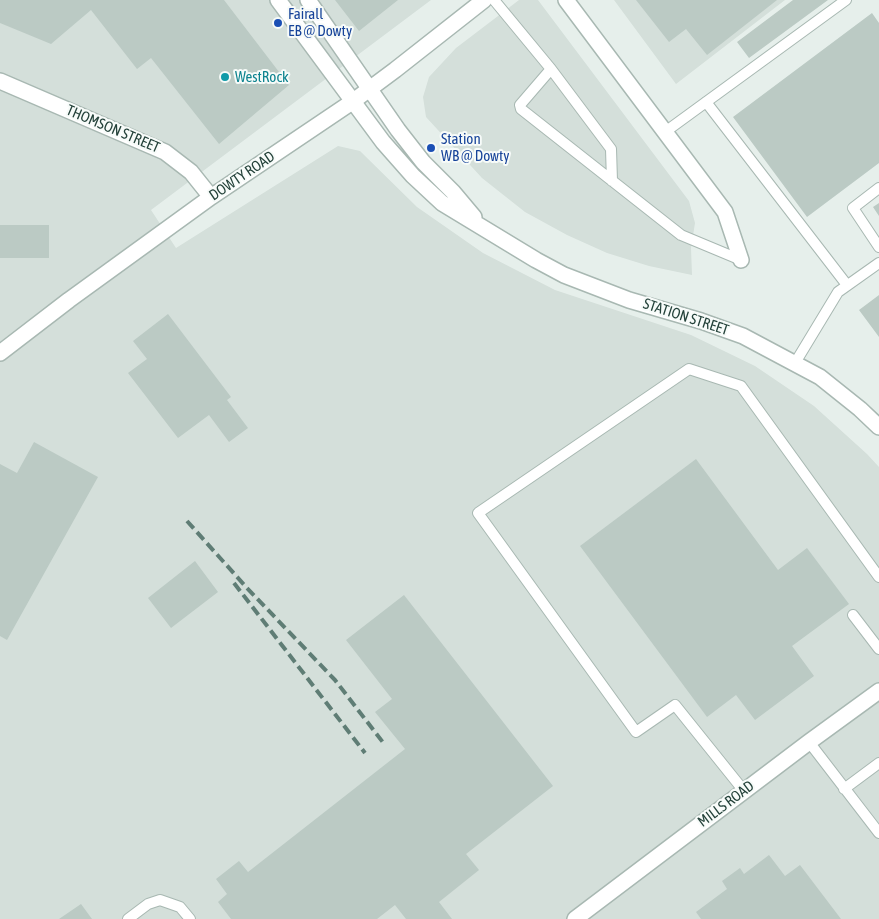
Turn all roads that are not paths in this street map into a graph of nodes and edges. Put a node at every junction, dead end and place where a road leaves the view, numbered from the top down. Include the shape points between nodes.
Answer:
1 (278, 0) edge
2 (308, 0) edge
3 (484, 0) edge
4 (494, 0) edge
5 (566, 0) edge
6 (846, 0) edge
7 (551, 69) junction
8 (0, 81) edge
9 (370, 89) junction
10 (352, 102) junction
11 (706, 102) junction
12 (665, 132) junction
13 (612, 180) junction
14 (879, 188) edge
15 (212, 197) junction
16 (481, 226) junction
17 (879, 247) edge
18 (741, 260) joint
19 (879, 262) edge
20 (847, 285) junction
21 (0, 353) edge
22 (795, 363) junction
23 (879, 427) edge
24 (879, 577) edge
25 (853, 615) dead end
26 (879, 649) edge
27 (879, 691) edge
28 (809, 742) junction
29 (879, 763) edge
30 (844, 789) junction
31 (744, 791) junction
32 (879, 833) edge
33 (128, 919) edge
34 (190, 919) edge
35 (575, 919) edge

1 - 10 street, STATION STREET
2 - 9 street, STATION STREET
3 - 9 street, DOWTY ROAD
4 - 7 lane
5 - 12 street
6 - 11 lane
7 - 13 lane via 611,149
7 - 13 lane via 520,105 521,109
8 - 15 street, THOMSON STREET via 165,152 191,172
9 - 10 street, DOWTY ROAD
9 - 16 street, STATION STREET via 423,162
10 - 15 street, DOWTY ROAD
10 - 16 street, STATION STREET via 413,176 442,203
11 - 12 lane
11 - 20 lane
12 - 18 street via 724,212
13 - 18 lane via 681,235
14 - 17 lane via 852,208
15 - 21 street, DOWTY ROAD
16 - 22 street, STATION STREET via 564,275 629,300 743,336
19 - 20 lane
20 - 22 lane via 838,292
22 - 23 street, STATION STREET via 820,377
24 - 31 lane via 742,386 690,369 478,513 636,732 675,705
25 - 26 lane
27 - 28 street, MILLS ROAD
28 - 30 lane
28 - 31 street, MILLS ROAD
29 - 30 lane
30 - 32 lane
31 - 35 street, MILLS ROAD
33 - 34 lane via 148,904 160,900 180,907

